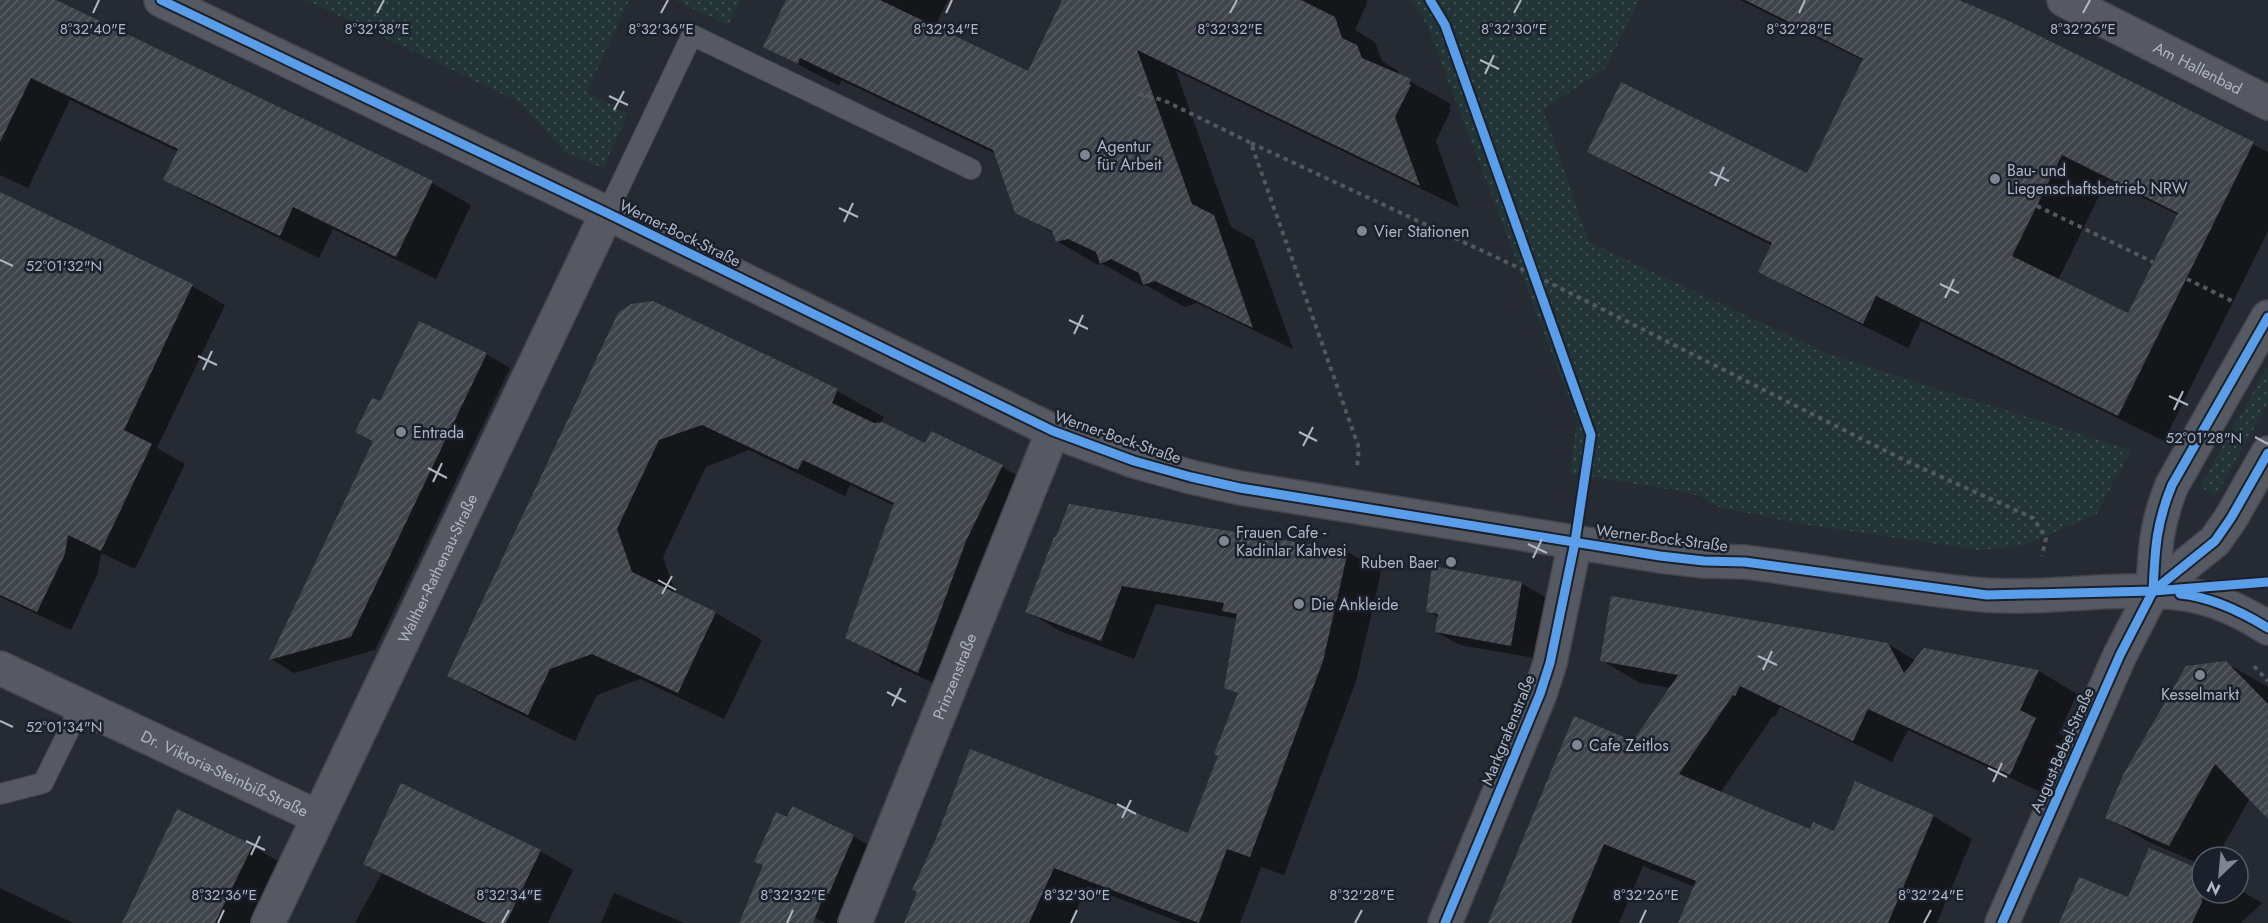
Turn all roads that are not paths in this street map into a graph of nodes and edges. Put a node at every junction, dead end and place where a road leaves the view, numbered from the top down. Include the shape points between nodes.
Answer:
1 (161, 0) edge
2 (2064, 0) edge
3 (2268, 103) edge
4 (970, 169) dead end
5 (607, 213) junction
6 (2267, 318) edge
7 (1053, 431) junction
8 (2268, 453) edge
9 (1575, 542) junction
10 (2154, 591) junction
11 (2268, 627) edge
12 (0, 668) edge
13 (81, 706) junction
14 (0, 794) edge
15 (318, 817) junction
16 (267, 923) edge
17 (855, 923) edge
18 (1445, 923) edge
19 (2002, 923) edge

1 - 5 street, Werner-Bock-Straße
2 - 3 street, Am Hallenbad
4 - 5 lane via 692,35
5 - 7 street, Werner-Bock-Straße
5 - 15 street, Walther-Rathenau-Straße
6 - 10 street, August-Bebel-Straße via 2172,485 2157,529
7 - 9 street, Werner-Bock-Straße via 1134,461 1240,488
7 - 17 street, Prinzenstraße
8 - 10 street, August-Bebel-Straße via 2215,541
9 - 10 street, Werner-Bock-Straße via 1660,556 1745,562 1987,595
9 - 18 street, Markgrafenstraße via 1540,694
10 - 11 street, Werner-Bock-Straße via 2212,601
10 - 19 street, August-Bebel-Straße via 2120,655
12 - 13 street, Dr. Viktoria-Steinbiß-Straße
13 - 14 lane via 43,783
13 - 15 street, Dr. Viktoria-Steinbiß-Straße
15 - 16 street, Walther-Rathenau-Straße

